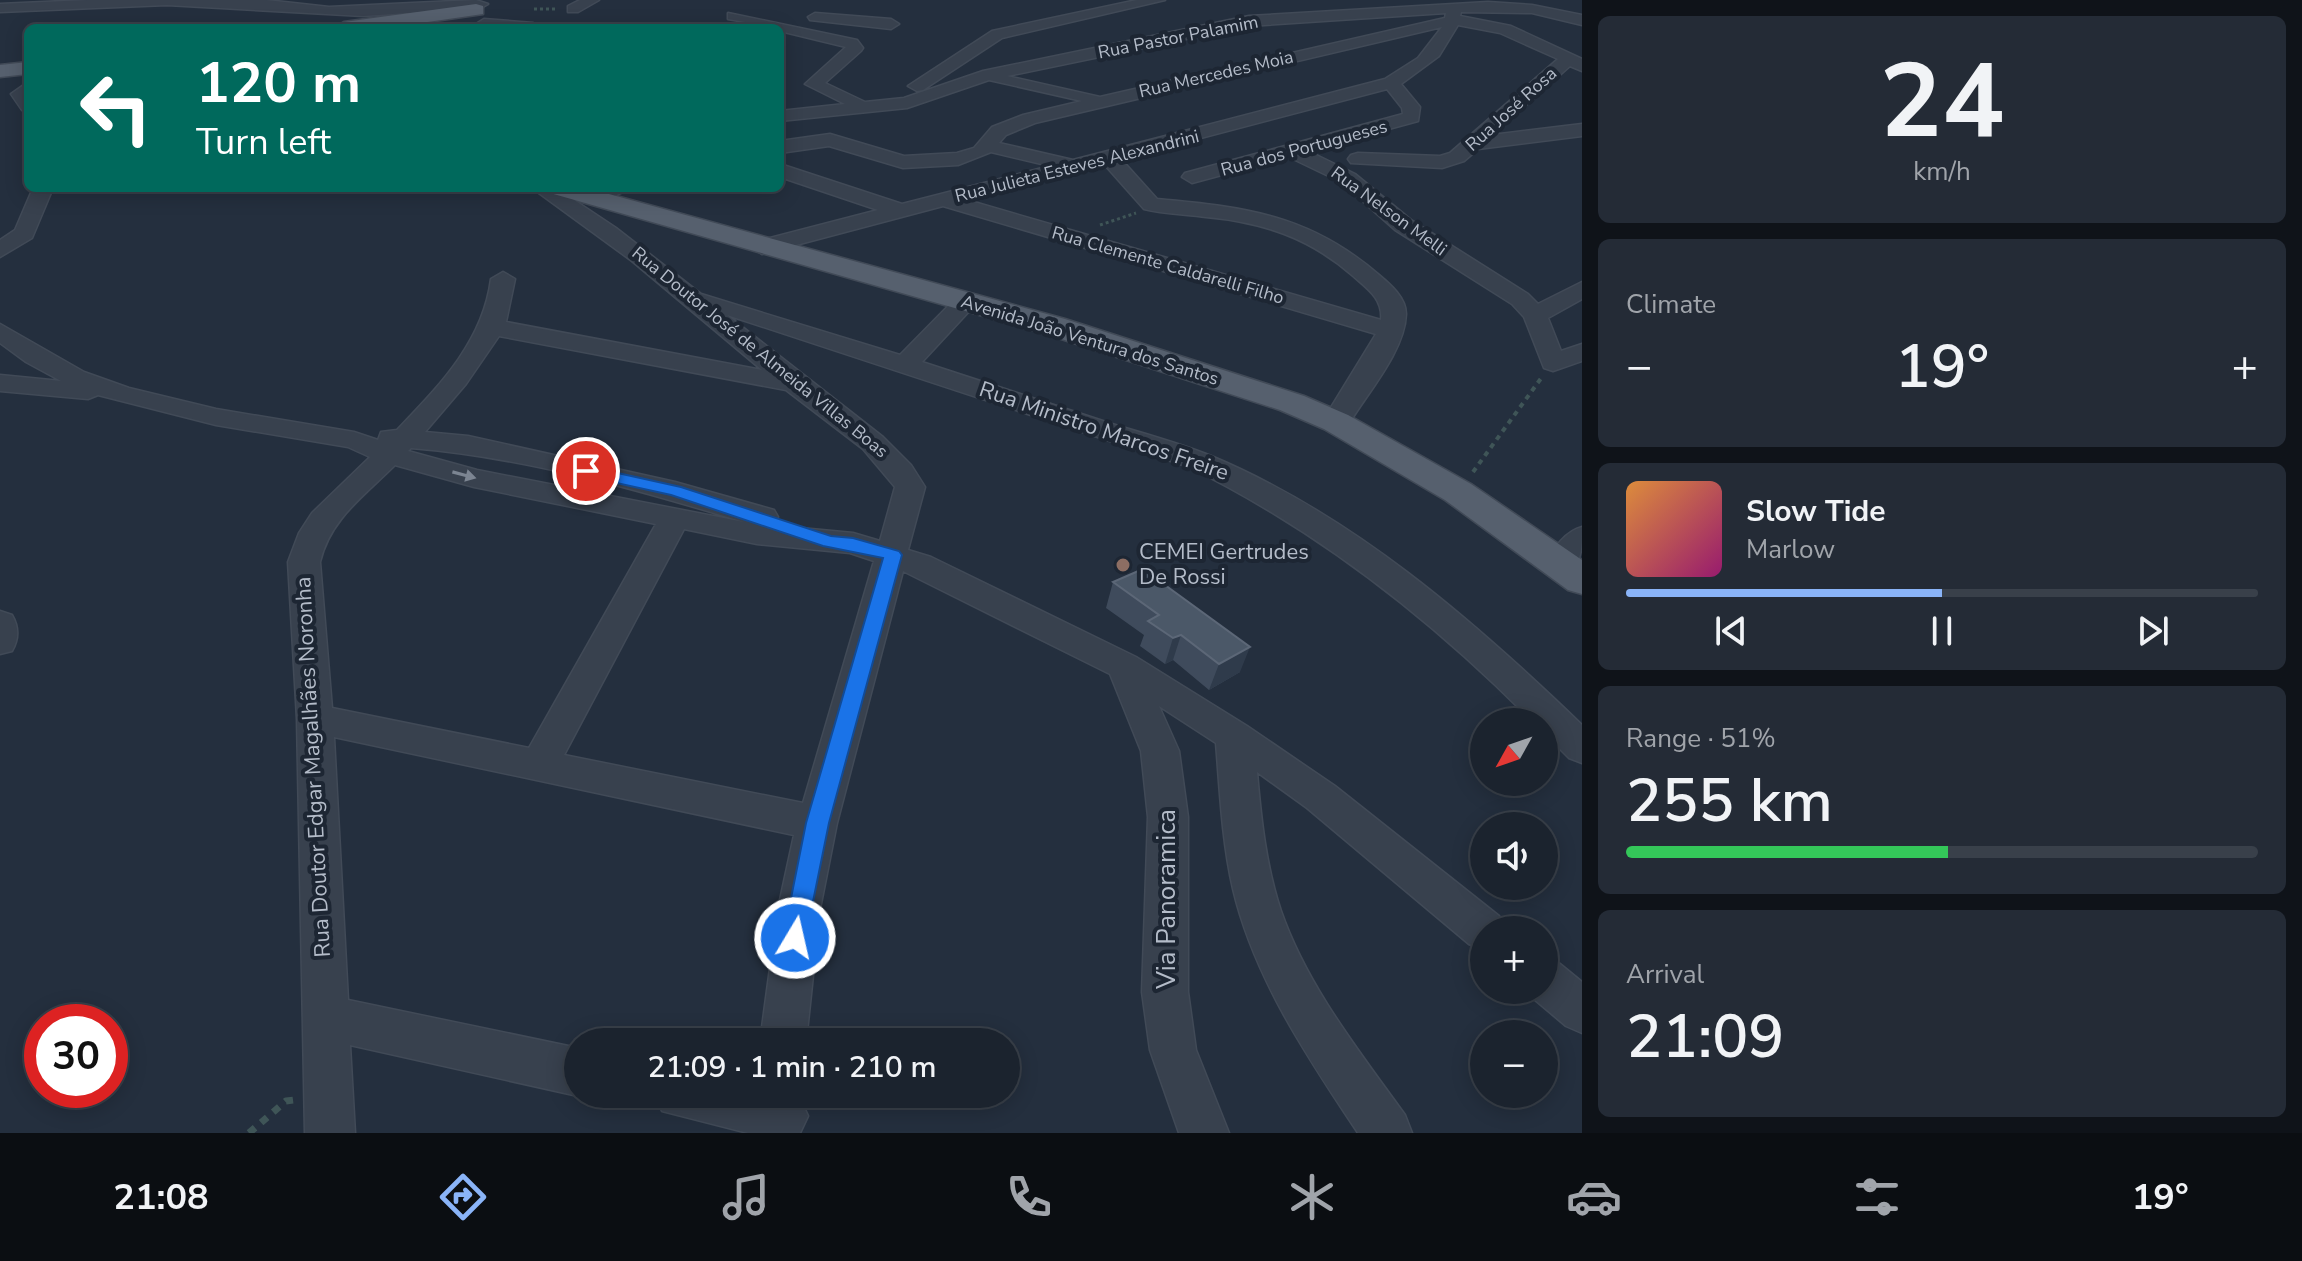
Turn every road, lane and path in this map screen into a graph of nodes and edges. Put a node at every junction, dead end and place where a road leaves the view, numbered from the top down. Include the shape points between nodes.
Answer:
1 (348, 0) edge
2 (592, 0) edge
3 (1158, 0) edge
4 (1562, 0) edge
5 (259, 3) edge
6 (0, 8) edge
7 (742, 8) edge
8 (573, 9) dead end
9 (324, 10) junction
10 (436, 11) junction
11 (1582, 11) edge
12 (482, 13) edge
13 (1454, 13) junction
14 (1582, 20) edge
15 (366, 24) edge
16 (519, 24) edge
17 (891, 24) dead end
18 (1575, 62) edge
19 (24, 68) edge
20 (0, 71) edge
21 (983, 76) junction
22 (1391, 83) junction
23 (1103, 101) junction
24 (888, 106) junction
25 (868, 107) junction
26 (784, 116) edge
27 (1582, 130) edge
28 (1477, 143) junction
29 (988, 146) junction
30 (784, 147) edge
31 (1288, 149) junction
32 (1110, 158) junction
33 (1358, 159) dead end
34 (1078, 166) junction
35 (784, 171) edge
36 (1192, 177) dead end
37 (41, 192) edge
38 (548, 192) edge
39 (608, 193) edge
40 (944, 200) junction
41 (1151, 205) junction
42 (901, 211) junction
43 (1060, 233) junction
44 (762, 247) junction
45 (0, 250) edge
46 (503, 279) dead end
47 (1582, 289) edge
48 (690, 295) junction
49 (965, 302) junction
50 (1535, 315) junction
51 (492, 327) junction
52 (0, 331) edge
53 (1391, 331) junction
54 (1582, 352) edge
55 (907, 363) junction
56 (1553, 363) junction
57 (0, 383) edge
58 (794, 384) junction
59 (109, 392) junction
60 (1336, 422) junction
61 (383, 444) junction
62 (1458, 492) junction
63 (675, 518) junction
64 (1582, 537) edge
65 (829, 542) junction
66 (893, 555) junction
67 (1572, 571) edge
68 (0, 623) edge
69 (0, 642) edge
70 (1124, 666) junction
71 (315, 719) junction
72 (1234, 736) junction
73 (1582, 748) edge
74 (538, 767) junction
75 (817, 823) junction
76 (1470, 919) edge
77 (1558, 991) edge
78 (1582, 1011) edge
79 (324, 1017) junction
80 (785, 1028) edge
81 (564, 1069) edge
82 (752, 1108) edge
83 (783, 1114) edge
84 (329, 1119) edge
85 (249, 1133) edge
86 (1204, 1133) edge
87 (1387, 1133) edge

1 - 9 street
2 - 8 street
3 - 24 street via 997,34
4 - 11 street
5 - 6 street
5 - 9 street
7 - 17 street
7 - 25 street via 851,43 851,55 814,84
9 - 10 street
10 - 12 main road
10 - 15 main road
12 - 16 street
13 - 14 street, Rua Pastor Palamim via 1518,7
13 - 18 street via 1519,32
13 - 21 street, Rua Pastor Palamim via 1249,21
13 - 22 street, Rua dos Portugueses via 1449,35 1429,57
13 - 23 street, Rua Mercedes Moia
18 - 28 street, Rua José Rosa
19 - 20 main road
21 - 23 street
21 - 24 street, Rua Pastor Palamim via 914,102
22 - 31 street, Rua dos Portugueses via 1411,107 1412,117
22 - 32 street, Rua Julieta Esteves Alexandrini
23 - 29 street, Rua Mercedes Moia via 1011,125
24 - 25 street, Rua Pastor Palamim
25 - 26 street, Rua Pastor Palamim
27 - 28 street
28 - 33 street, Rua José Rosa via 1442,162
29 - 30 street, Rua Mercedes Moia via 958,159 914,162 838,141
29 - 34 street
31 - 36 street, Rua dos Portugueses
31 - 50 street, Rua Nelson Melli via 1348,178 1403,225 1499,284
32 - 34 street, Rua Julieta Esteves Alexandrini
32 - 41 street
34 - 40 street, Rua Julieta Esteves Alexandrini
35 - 42 street
37 - 45 street via 24,233
38 - 48 street, Rua Doutor José de Almeida Villas Boas via 597,222
39 - 44 main road, Avenida João Ventura dos Santos
40 - 42 street, Rua Julieta Esteves Alexandrini
40 - 43 street, Rua Clemente Caldarelli Filho
41 - 43 path via 1105,224
41 - 53 street via 1266,219 1326,241 1386,294 1395,310
42 - 44 street, Rua Julieta Esteves Alexandrini
43 - 53 street, Rua Clemente Caldarelli Filho
44 - 49 main road, Avenida João Ventura dos Santos
46 - 51 street, Rua Doutor Edgar Magalhães Noronha
47 - 50 street
48 - 55 street, Rua Ministro Marcos Freire
48 - 58 street, Rua Doutor José de Almeida Villas Boas
49 - 55 street
49 - 60 main road, Avenida João Ventura dos Santos via 1215,377
50 - 56 street, Rua Nelson Melli
51 - 58 street
51 - 61 street, Rua Doutor Edgar Magalhães Noronha
52 - 59 street via 50,366
53 - 60 street
54 - 56 street
55 - 73 street, Rua Ministro Marcos Freire via 1236,477 1300,515 1436,614
56 - 62 path
57 - 59 street
58 - 66 street, Rua Doutor José de Almeida Villas Boas via 904,475 910,487 908,502
59 - 61 street
60 - 62 main road, Avenida João Ventura dos Santos
61 -> 63 street via 517,488
61 - 65 street via 468,444 675,491
61 - 71 street, Rua Doutor Edgar Magalhães Noronha via 306,546
62 - 67 main road, Avenida João Ventura dos Santos
63 - 65 street
63 - 74 street
64 - 67 street
65 - 66 street
66 - 70 street
66 - 75 street, Rua Doutor José de Almeida Villas Boas
68 - 69 street
70 - 72 street
70 - 86 street, Via Panoramica via 1160,751 1168,817 1165,992 1173,1050
71 - 74 street
71 - 79 street, Rua Doutor Edgar Magalhães Noronha
72 - 76 street via 1321,797
72 - 87 street via 1260,912 1329,1047
74 - 75 street
75 - 80 street, Rua Doutor José de Almeida Villas Boas via 799,909
77 - 78 street
79 - 81 street
79 - 84 street, Rua Doutor Edgar Magalhães Noronha
82 - 83 street
84 - 85 path via 306,1097 286,1101

